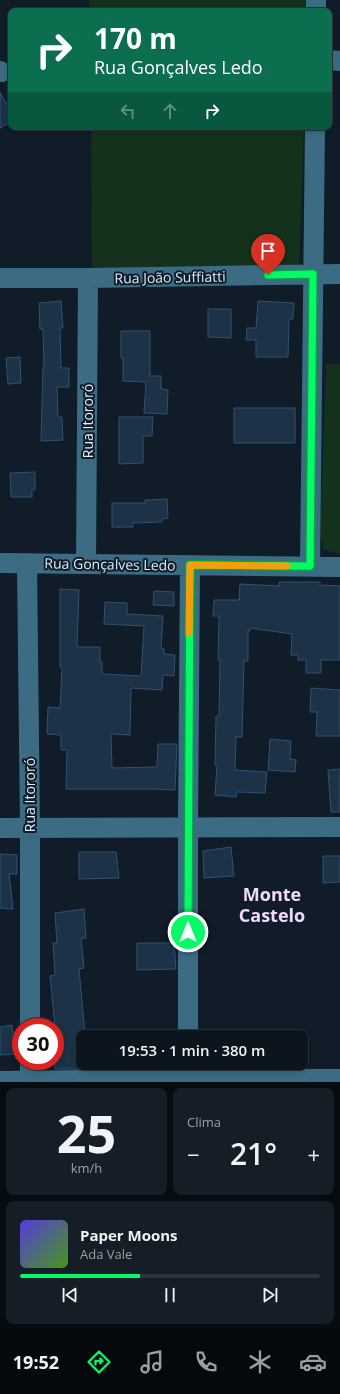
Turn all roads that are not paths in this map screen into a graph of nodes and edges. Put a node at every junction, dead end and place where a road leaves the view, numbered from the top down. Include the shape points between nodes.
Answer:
1 (315, 130) edge
2 (313, 274) junction
3 (340, 274) edge
4 (0, 278) edge
5 (88, 278) junction
6 (0, 563) edge
7 (27, 563) junction
8 (86, 564) junction
9 (190, 565) junction
10 (310, 566) junction
11 (340, 567) edge
12 (188, 826) junction
13 (340, 827) edge
14 (0, 828) edge
15 (30, 828) junction
16 (30, 1018) edge
17 (188, 1030) edge
18 (30, 1070) edge
19 (188, 1075) edge
20 (340, 1080) edge
21 (0, 1081) edge
22 (30, 1081) edge

1 - 2 street
2 - 3 street, Rua João Suffiatti
2 - 5 street, Rua João Suffiatti
2 - 10 street
4 - 5 street, Rua João Suffiatti
5 - 8 street, Rua Itororó
6 - 7 street, Rua Gonçalves Ledo
7 - 8 street, Rua Gonçalves Ledo
7 - 15 street, Rua Itororó
8 - 9 street, Rua Gonçalves Ledo
9 - 10 street, Rua Gonçalves Ledo
9 - 12 street
10 - 11 street, Rua Gonçalves Ledo
12 - 13 street
12 - 15 street
12 - 17 street
14 - 15 street
15 - 16 street, Rua Itororó
18 - 22 street
19 - 20 street
19 - 22 street
21 - 22 street

